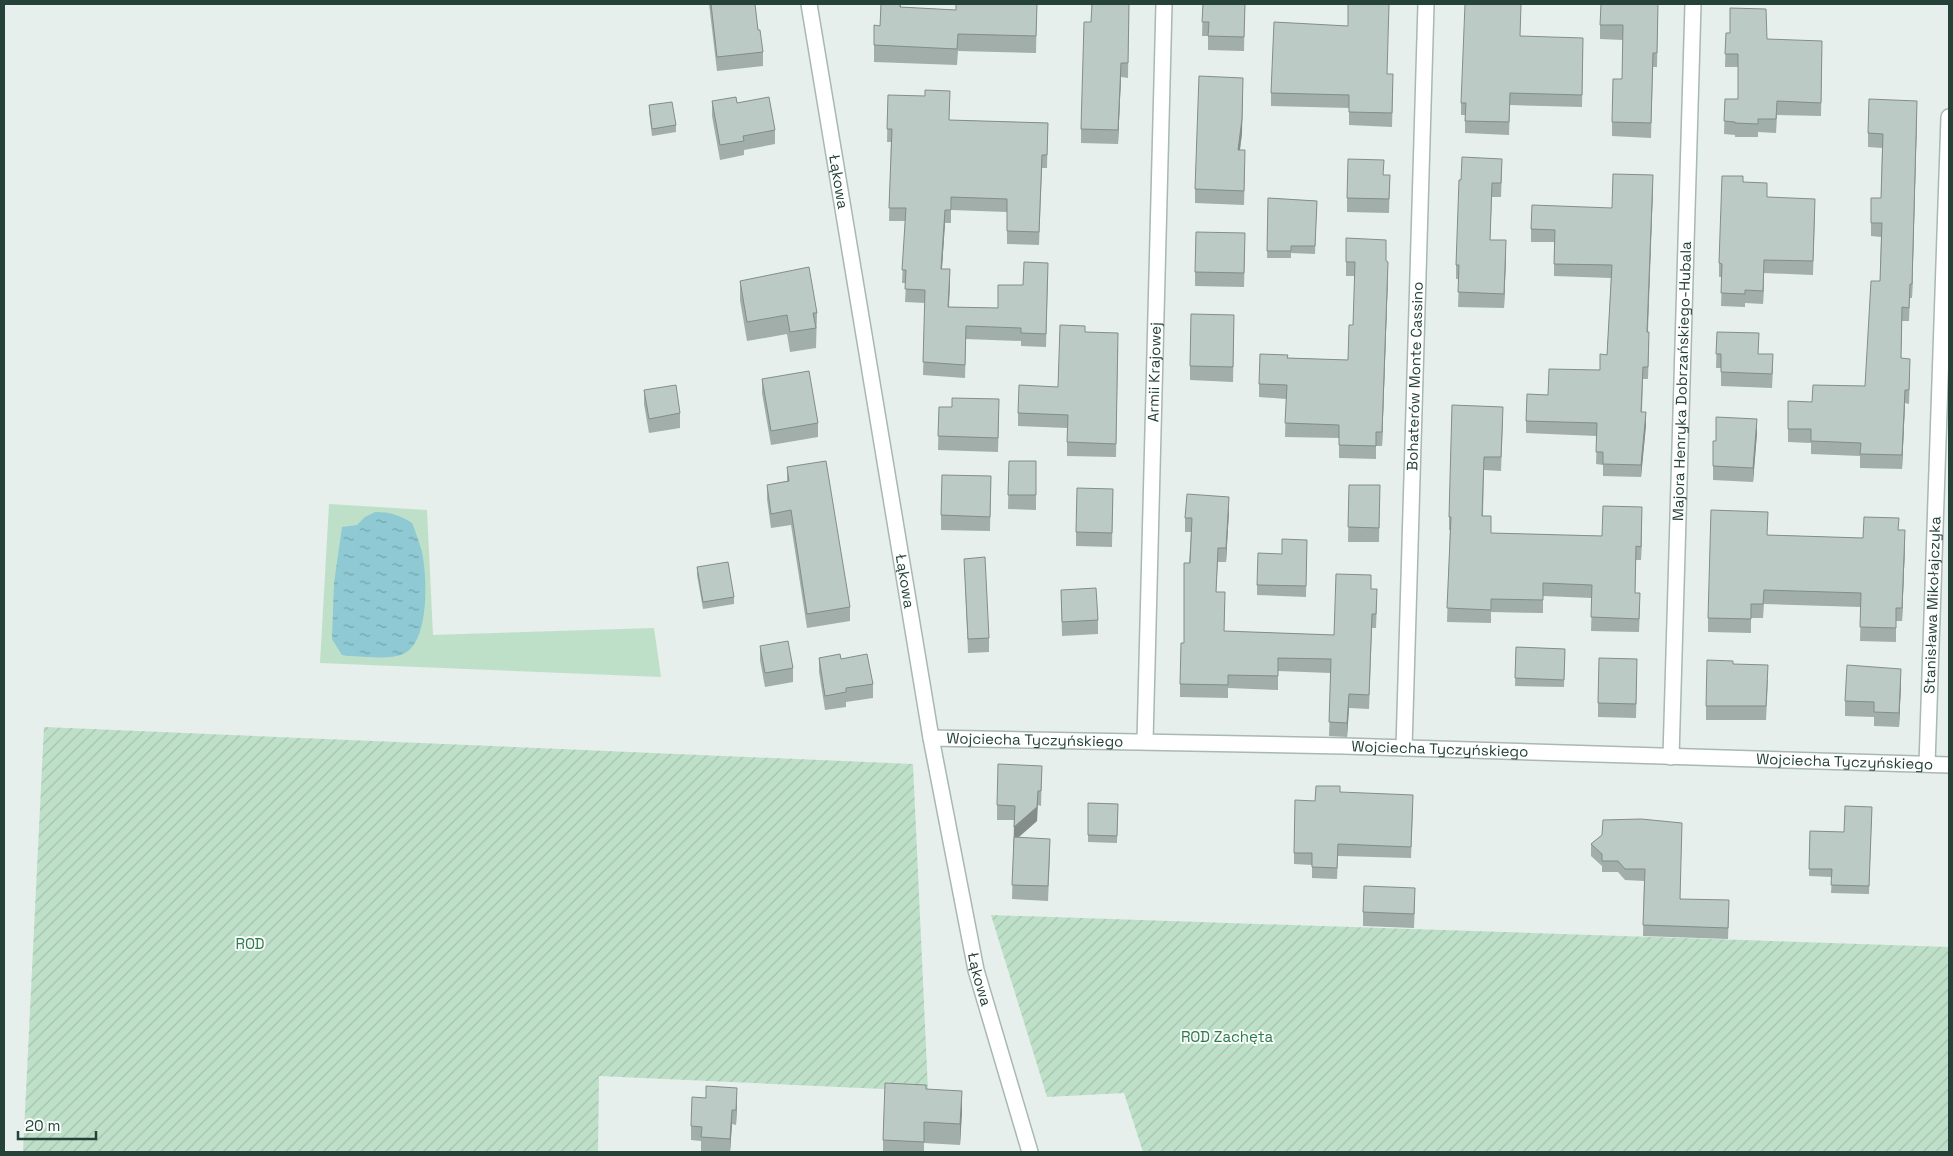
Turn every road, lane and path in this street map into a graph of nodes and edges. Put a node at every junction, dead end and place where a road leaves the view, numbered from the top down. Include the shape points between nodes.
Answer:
1 (809, 4) edge
2 (1164, 4) edge
3 (1426, 4) edge
4 (1694, 4) edge
5 (1949, 116) edge
6 (931, 738) junction
7 (1145, 741) junction
8 (1404, 748) junction
9 (1672, 758) junction
10 (1927, 764) junction
11 (1949, 765) edge
12 (1030, 1152) edge

1 - 6 street, Łąkowa
2 - 7 street, Armii Krajowej
3 - 8 street, Bohaterów Monte Cassino
4 - 9 street, Majora Henryka Dobrzańskiego-Hubala
5 - 10 street, Stanisława Mikołajczyka
6 - 7 street, Wojciecha Tyczyńskiego
6 - 12 street, Łąkowa via 976,970
7 - 8 street, Wojciecha Tyczyńskiego
8 - 9 street, Wojciecha Tyczyńskiego
9 - 10 street, Wojciecha Tyczyńskiego
10 - 11 street, Wojciecha Tyczyńskiego

